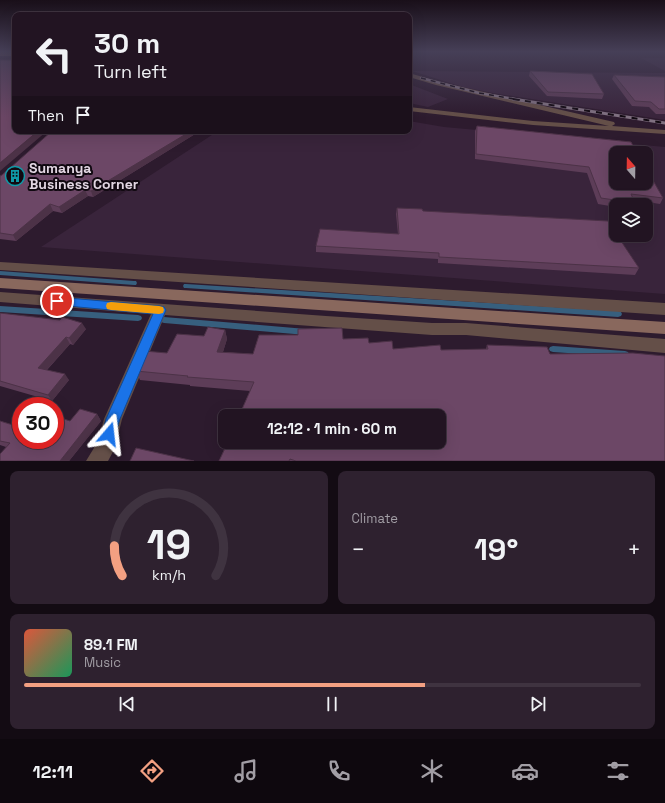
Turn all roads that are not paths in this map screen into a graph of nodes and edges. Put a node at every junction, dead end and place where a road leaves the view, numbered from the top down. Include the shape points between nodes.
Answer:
1 (412, 76) edge
2 (412, 109) edge
3 (629, 129) junction
4 (665, 132) edge
5 (0, 266) edge
6 (0, 283) edge
7 (0, 297) edge
8 (665, 309) edge
9 (160, 310) junction
10 (665, 328) edge
11 (665, 346) edge
12 (96, 461) edge

1 - 3 lane
2 - 3 lane via 533,123
3 - 4 lane
5 - 8 street
6 - 10 main road
7 - 9 street
9 - 11 street via 432,329 466,329
9 - 12 street via 113,419 105,448

